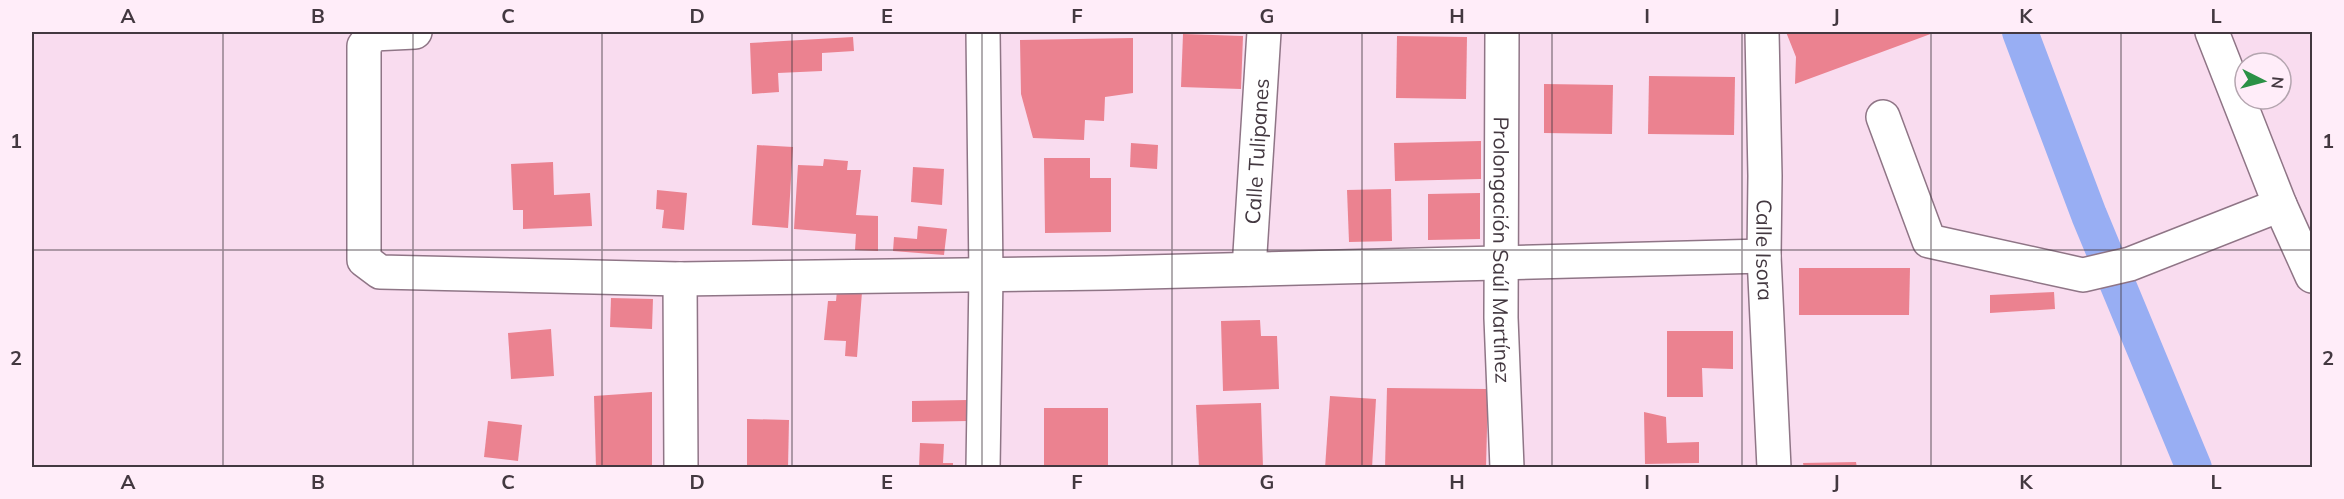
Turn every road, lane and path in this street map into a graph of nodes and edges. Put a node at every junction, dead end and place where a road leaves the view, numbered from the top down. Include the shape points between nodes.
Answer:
1 (415, 32) edge
2 (983, 32) edge
3 (1264, 32) edge
4 (1502, 32) edge
5 (1762, 32) edge
6 (2212, 32) edge
7 (1883, 117) dead end
8 (2280, 205) junction
9 (1764, 256) junction
10 (1501, 261) junction
11 (1249, 269) junction
12 (986, 275) junction
13 (2313, 276) edge
14 (680, 279) junction
15 (681, 468) edge
16 (982, 468) edge
17 (1507, 468) edge
18 (1774, 468) edge

1 - 14 street via 373,34 364,46 364,260 380,272
2 - 12 street
3 - 11 street, Calle Tulipanes
4 - 10 street, Prolongación Saúl Martínez
5 - 9 street, Calle Isora
6 - 8 street
7 - 8 street via 1929,241 2083,275 2130,264
8 - 13 street
9 - 10 street
9 - 18 street, Calle Isora
10 - 11 street
10 - 17 street, Prolongación Saúl Martínez
11 - 12 street
12 - 14 street
12 - 16 street
14 - 15 street

